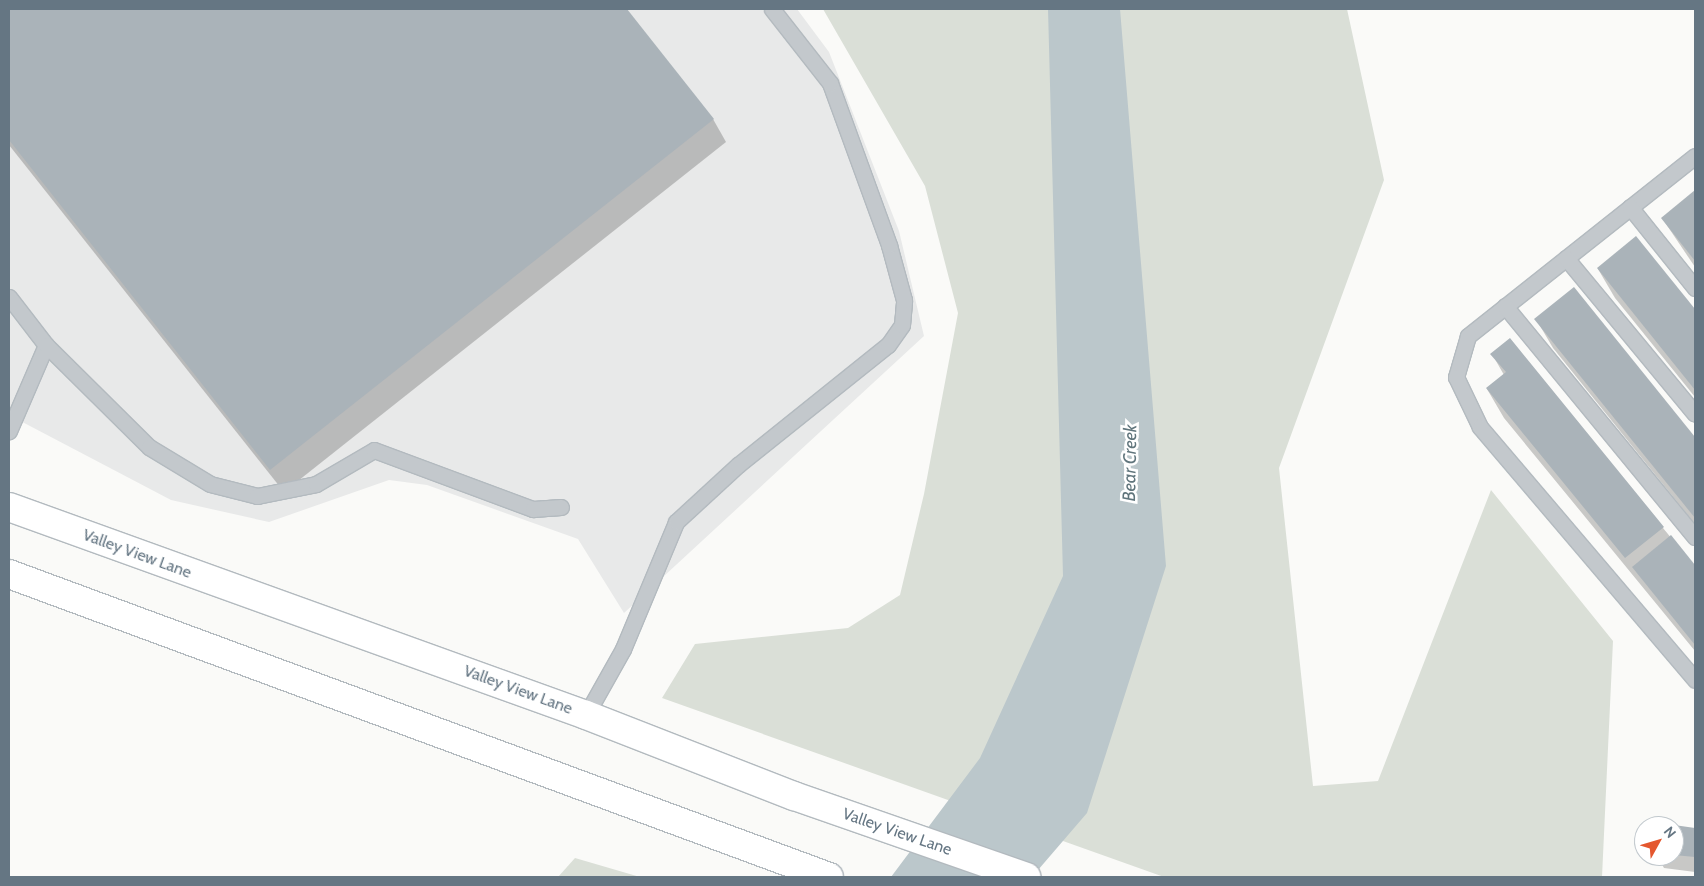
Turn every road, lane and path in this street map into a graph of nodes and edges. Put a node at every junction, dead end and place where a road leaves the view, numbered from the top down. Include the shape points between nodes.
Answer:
1 (772, 9) edge
2 (1695, 156) edge
3 (1630, 208) junction
4 (1566, 258) junction
5 (1695, 288) edge
6 (9, 297) edge
7 (1505, 306) junction
8 (46, 345) junction
9 (1695, 414) edge
10 (9, 431) edge
11 (9, 507) edge
12 (561, 507) dead end
13 (1695, 537) edge
14 (9, 574) edge
15 (1695, 680) edge
16 (586, 715) junction
17 (829, 877) edge
18 (1026, 877) edge

1 - 16 lane via 830,83 889,245 904,300 902,324 888,345 738,464 676,522 623,649
2 - 3 lane
3 - 4 lane
3 - 5 lane
4 - 7 lane
4 - 9 lane
6 - 8 lane
7 - 13 lane
7 - 15 lane via 1468,336 1456,377 1480,427
8 - 10 lane
8 - 12 lane via 149,447 210,484 257,496 308,486 374,450 533,509
11 - 16 main road, Valley View Lane
14 - 17 main road
16 - 18 main road, Valley View Lane via 794,796

